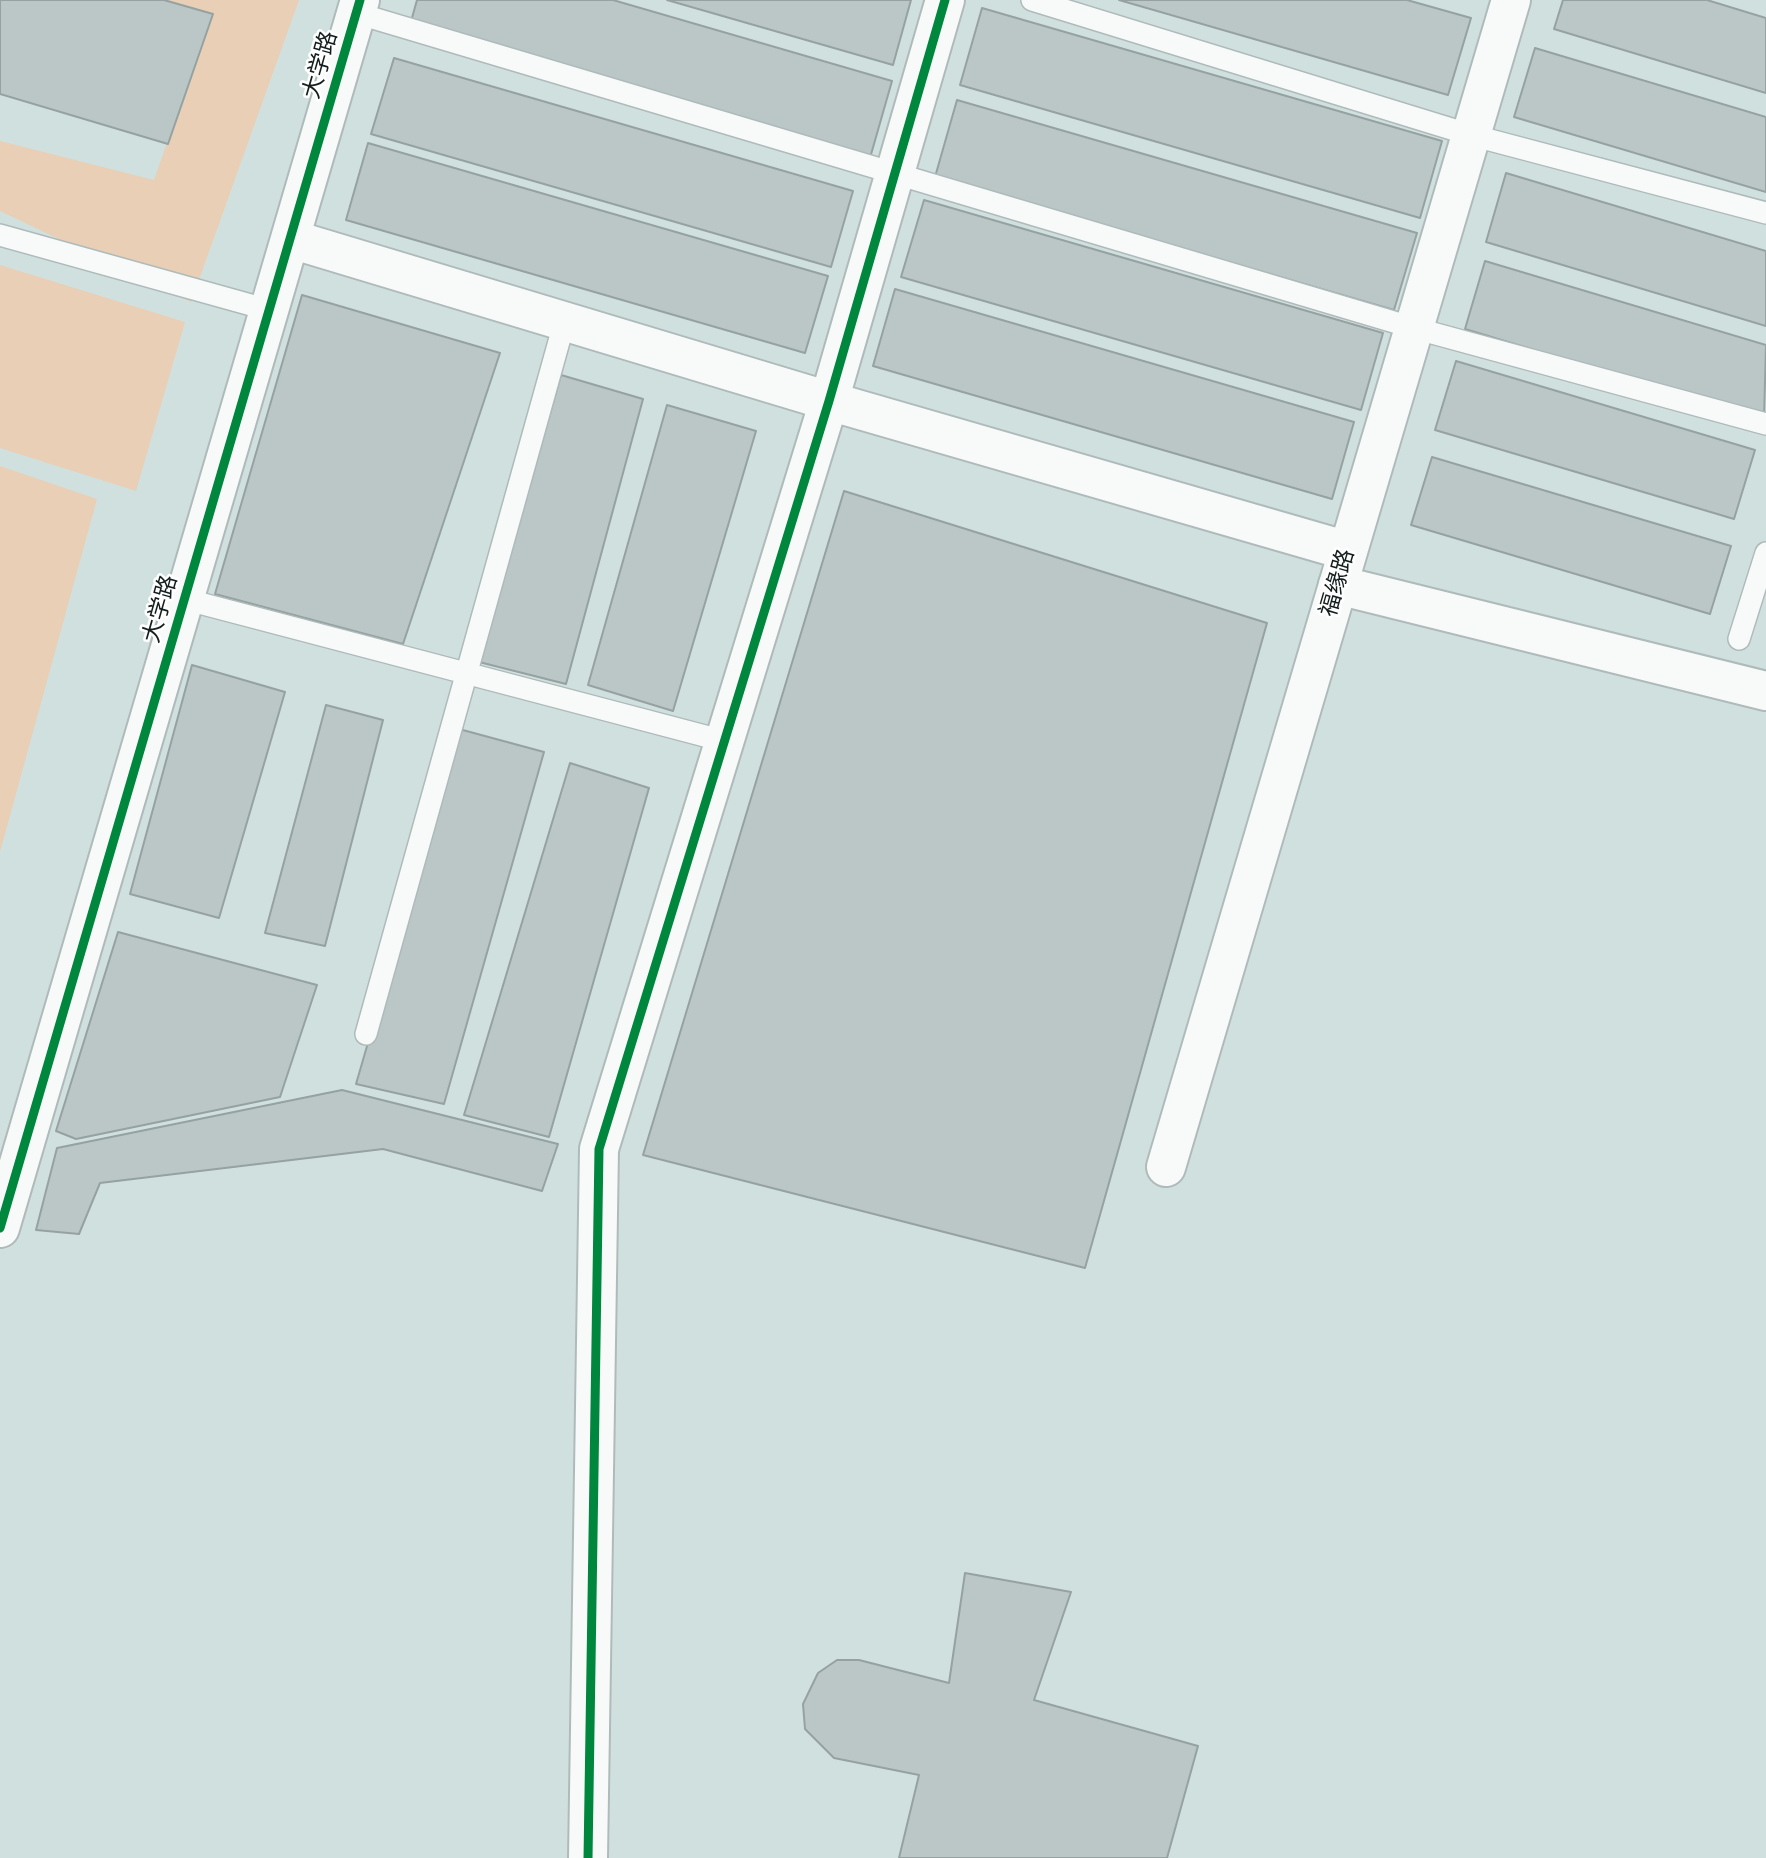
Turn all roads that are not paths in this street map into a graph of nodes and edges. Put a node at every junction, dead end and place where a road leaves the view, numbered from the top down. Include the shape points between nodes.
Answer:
1 (945, 0) edge
2 (1032, 0) edge
3 (1511, 0) edge
4 (358, 7) edge
5 (1471, 135) junction
6 (895, 173) junction
7 (1766, 213) edge
8 (0, 234) edge
9 (291, 240) junction
10 (269, 310) junction
11 (565, 320) junction
12 (1414, 328) junction
13 (829, 401) junction
14 (1766, 424) edge
15 (1766, 553) edge
16 (1343, 568) junction
17 (184, 599) junction
18 (1739, 639) dead end
19 (464, 673) junction
20 (1766, 691) edge
21 (724, 741) junction
22 (366, 1034) dead end
23 (1167, 1167) dead end
24 (0, 1228) edge
25 (588, 1858) edge

1 - 6 street
2 - 5 lane
3 - 5 street, 福缘路
4 - 6 lane
4 - 9 street, 大学路
5 - 7 lane
5 - 12 street, 福缘路
6 - 12 lane
6 - 13 street
8 - 10 lane
9 - 10 street, 大学路
9 - 11 street
10 - 17 street, 大学路
11 - 13 street
11 - 19 lane
12 - 14 lane
12 - 16 street, 福缘路
13 - 16 street
13 - 21 street
15 - 18 lane
16 - 20 street
16 - 23 street, 福缘路
17 - 19 lane
17 - 24 street, 大学路
19 - 21 lane
19 - 22 lane
21 - 25 street via 599,1149

